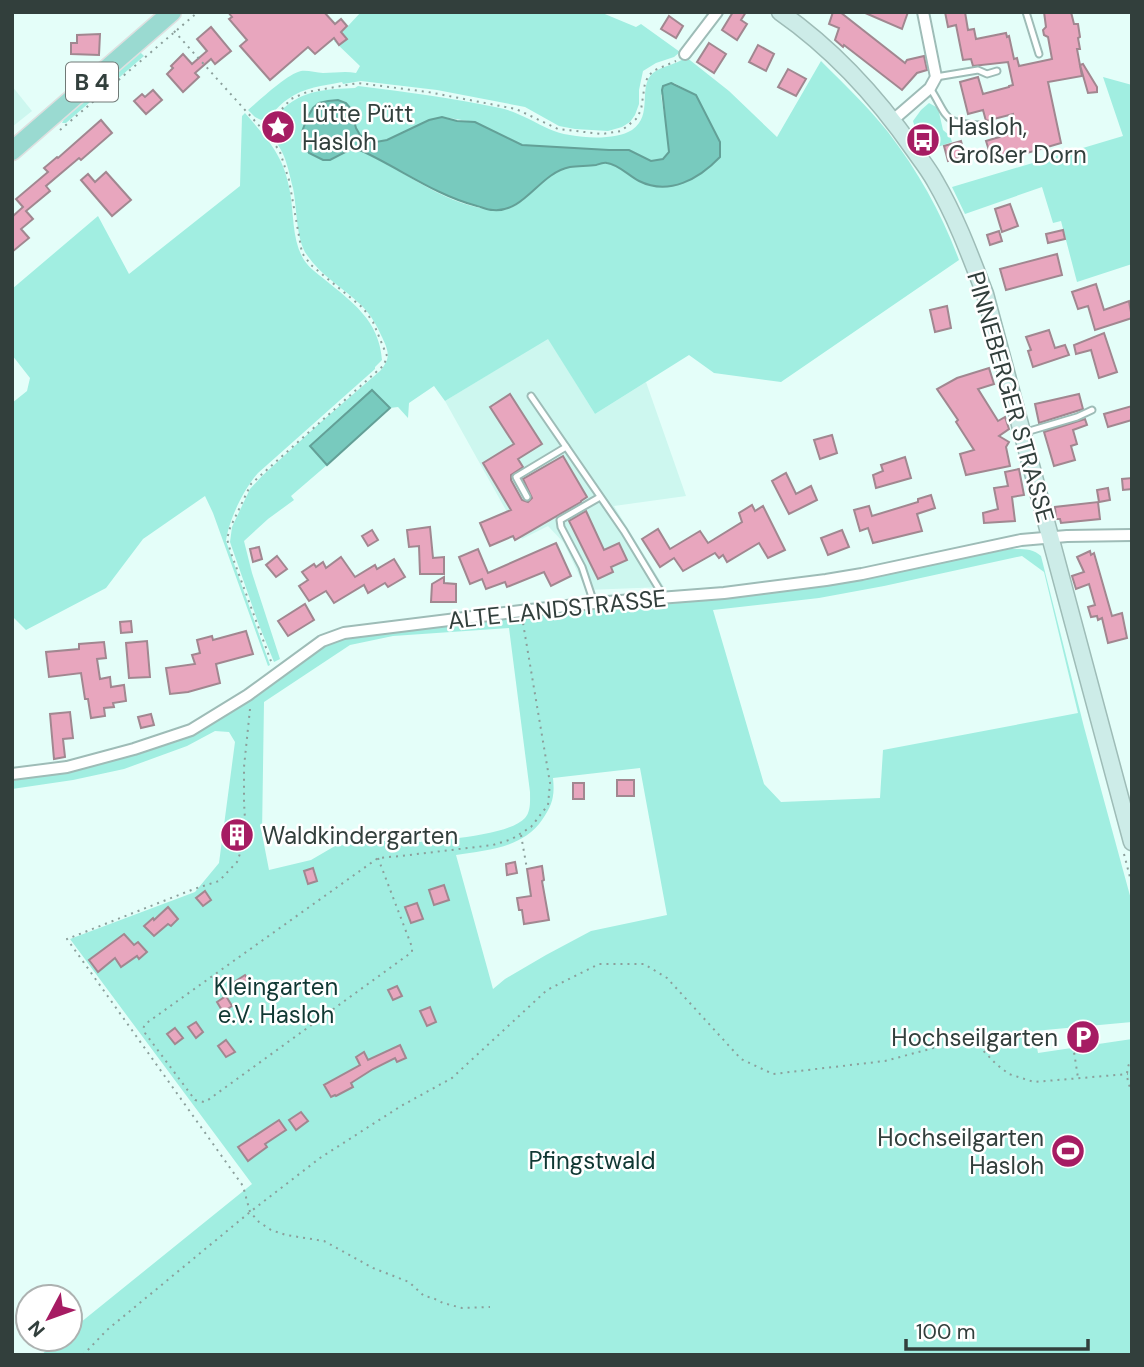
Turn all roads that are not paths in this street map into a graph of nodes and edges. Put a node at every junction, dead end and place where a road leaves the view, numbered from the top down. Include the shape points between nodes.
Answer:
1 (718, 12) edge
2 (780, 12) edge
3 (923, 12) edge
4 (1026, 12) edge
5 (168, 15) edge
6 (685, 54) road end
7 (1040, 54) dead end
8 (997, 71) dead end
9 (936, 77) junction
10 (930, 88) junction
11 (893, 120) junction
12 (981, 125) dead end
13 (14, 146) edge
14 (531, 396) dead end
15 (1092, 410) dead end
16 (1023, 433) junction
17 (566, 447) junction
18 (527, 497) dead end
19 (600, 497) junction
20 (1132, 535) edge
21 (1051, 537) junction
22 (664, 597) junction
23 (594, 603) junction
24 (12, 774) edge
25 (1132, 842) edge

1 - 6 street
2 - 11 main road, PINNEBERGER STRASSE via 846,67
3 - 9 street
4 - 7 lane
5 - 13 main road, B 4
8 - 9 lane
9 - 10 street
10 - 11 street
10 - 12 lane via 952,121
11 - 16 main road, PINNEBERGER STRASSE via 934,179 957,223 985,294
14 - 17 lane
15 - 16 lane
16 - 21 main road, PINNEBERGER STRASSE
17 - 18 lane via 516,477
17 - 19 lane
19 - 22 lane
19 - 23 lane via 560,520
20 - 21 street, ALTE LANDSTRASSE
21 - 22 street, ALTE LANDSTRASSE via 862,575
21 - 25 main road, PINNEBERGER STRASSE
22 - 23 street, ALTE LANDSTRASSE
23 - 24 street, ALTE LANDSTRASSE via 337,635 191,730 67,767

